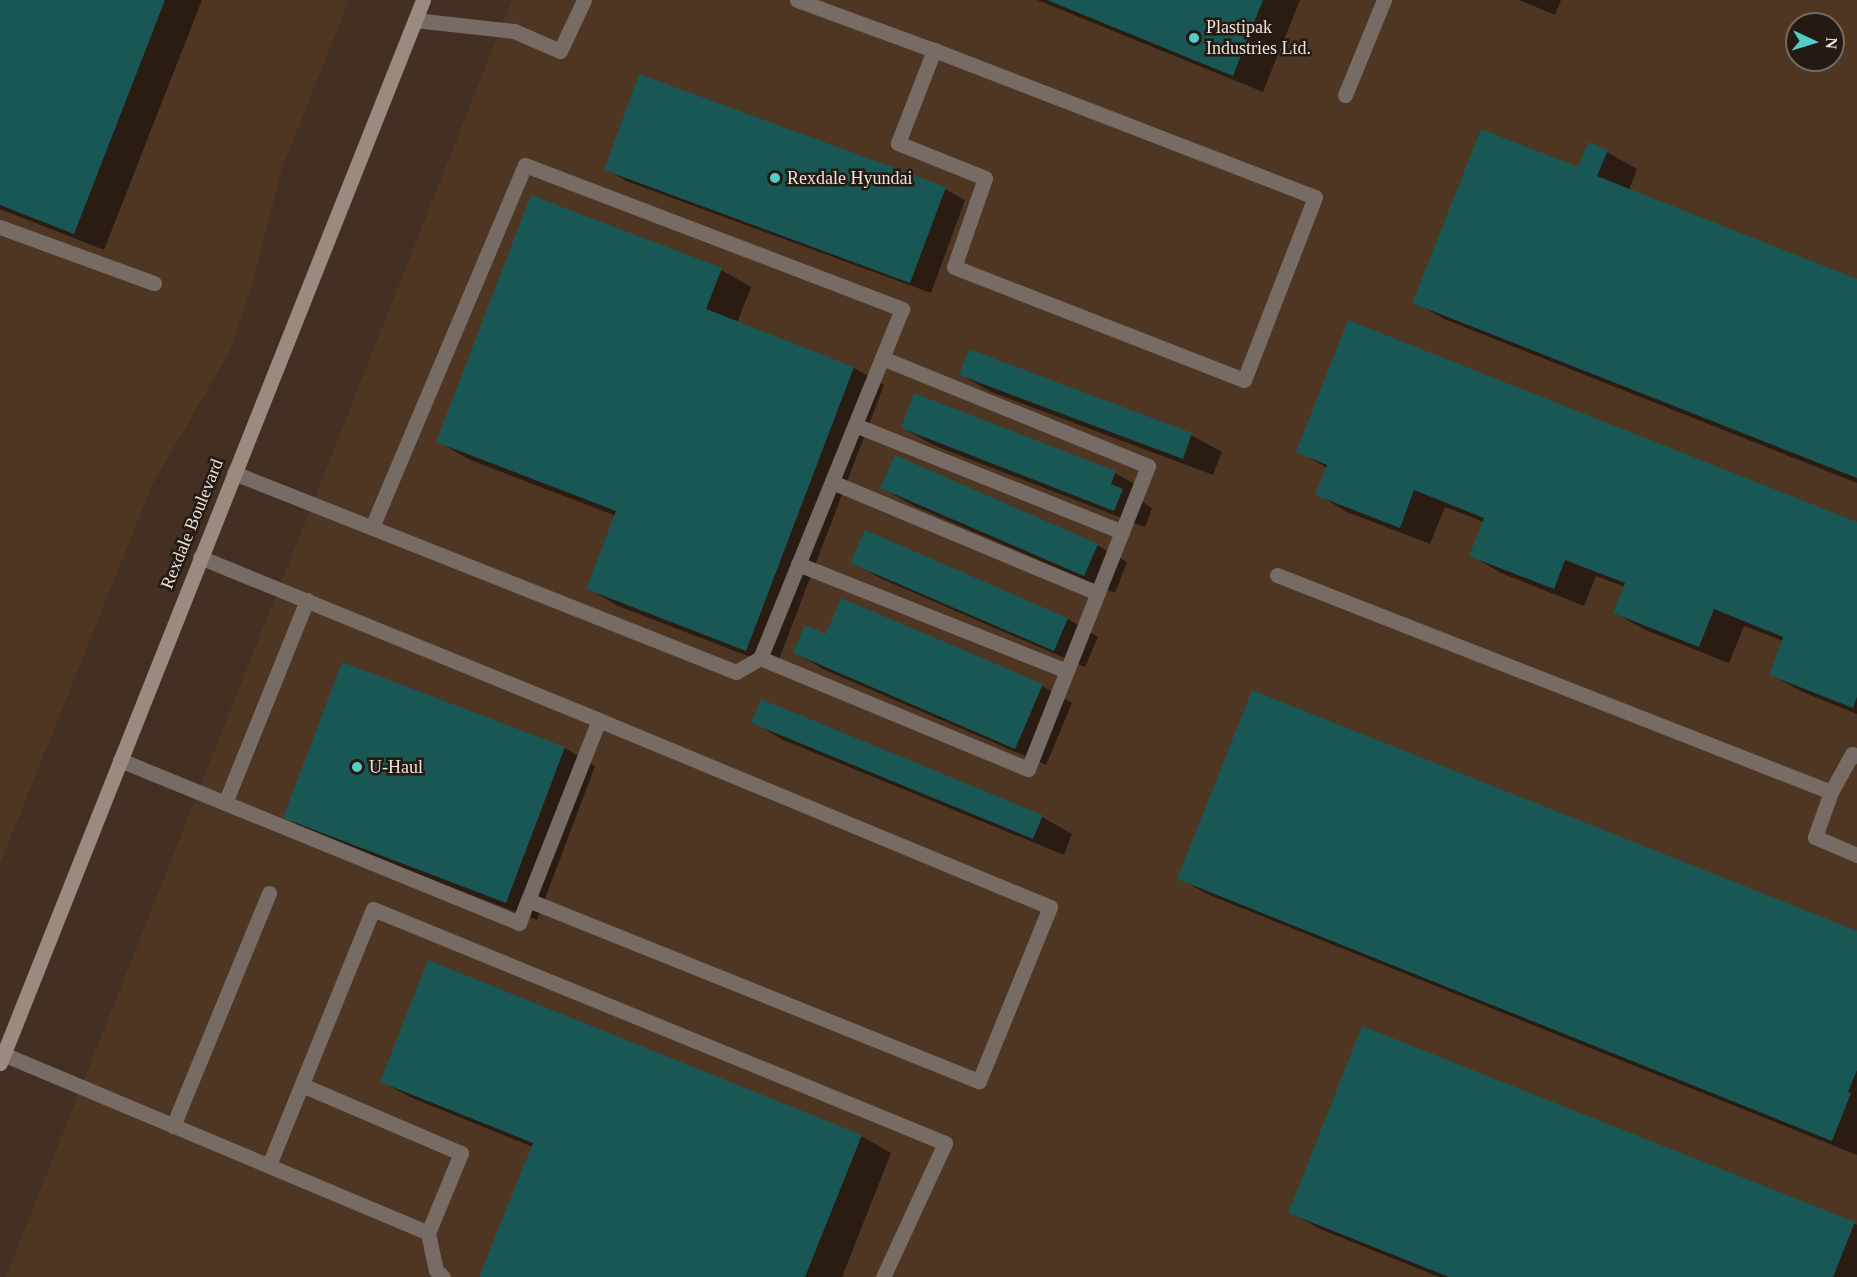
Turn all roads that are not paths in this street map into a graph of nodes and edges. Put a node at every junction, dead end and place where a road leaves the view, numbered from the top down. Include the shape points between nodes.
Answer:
1 (423, 0) edge
2 (584, 0) edge
3 (797, 0) edge
4 (1384, 0) edge
5 (415, 20) junction
6 (934, 50) junction
7 (1345, 95) dead end
8 (0, 227) edge
9 (154, 283) dead end
10 (882, 358) junction
11 (855, 425) junction
12 (234, 473) junction
13 (832, 482) junction
14 (372, 528) junction
15 (1122, 532) junction
16 (200, 556) junction
17 (798, 564) junction
18 (1277, 575) dead end
19 (1098, 593) junction
20 (307, 600) junction
21 (760, 658) junction
22 (1067, 671) junction
23 (598, 720) junction
24 (1857, 756) edge
25 (120, 760) junction
26 (1832, 792) junction
27 (225, 803) junction
28 (1857, 855) edge
29 (269, 893) dead end
30 (528, 900) junction
31 (2, 1059) edge
32 (302, 1084) junction
33 (173, 1126) junction
34 (269, 1165) junction
35 (429, 1233) junction
36 (444, 1277) edge
37 (883, 1277) edge

1 - 5 main road, Rexdale Boulevard
2 - 5 lane via 560,51 514,31
3 - 6 lane
4 - 7 lane
5 - 12 main road, Rexdale Boulevard
6 - 6 lane via 1315,196 1244,380 954,267 985,178 898,143
8 - 9 lane
10 - 11 lane
10 - 14 lane via 902,309 525,165
10 - 15 lane via 1148,466
11 - 13 lane
11 - 15 lane
12 - 14 lane
12 - 16 main road, Rexdale Boulevard
13 - 17 lane
13 - 19 lane
14 - 21 lane via 736,672
15 - 19 lane
16 - 20 lane
16 - 25 main road, Rexdale Boulevard
17 - 21 lane
17 - 22 lane
18 - 26 lane
19 - 22 lane
20 - 23 lane
20 - 27 lane
21 - 22 lane via 1028,769
23 - 30 lane
23 - 30 lane via 1050,907 979,1081
24 - 26 lane via 1852,754
25 - 27 lane
25 - 31 main road, Rexdale Boulevard
26 - 28 lane via 1815,837
27 - 30 lane via 519,923
29 - 33 lane
31 - 33 lane
32 - 34 lane
32 - 35 lane via 461,1153
32 - 37 lane via 373,909 945,1143
33 - 34 lane
34 - 35 lane
35 - 36 lane via 436,1270

